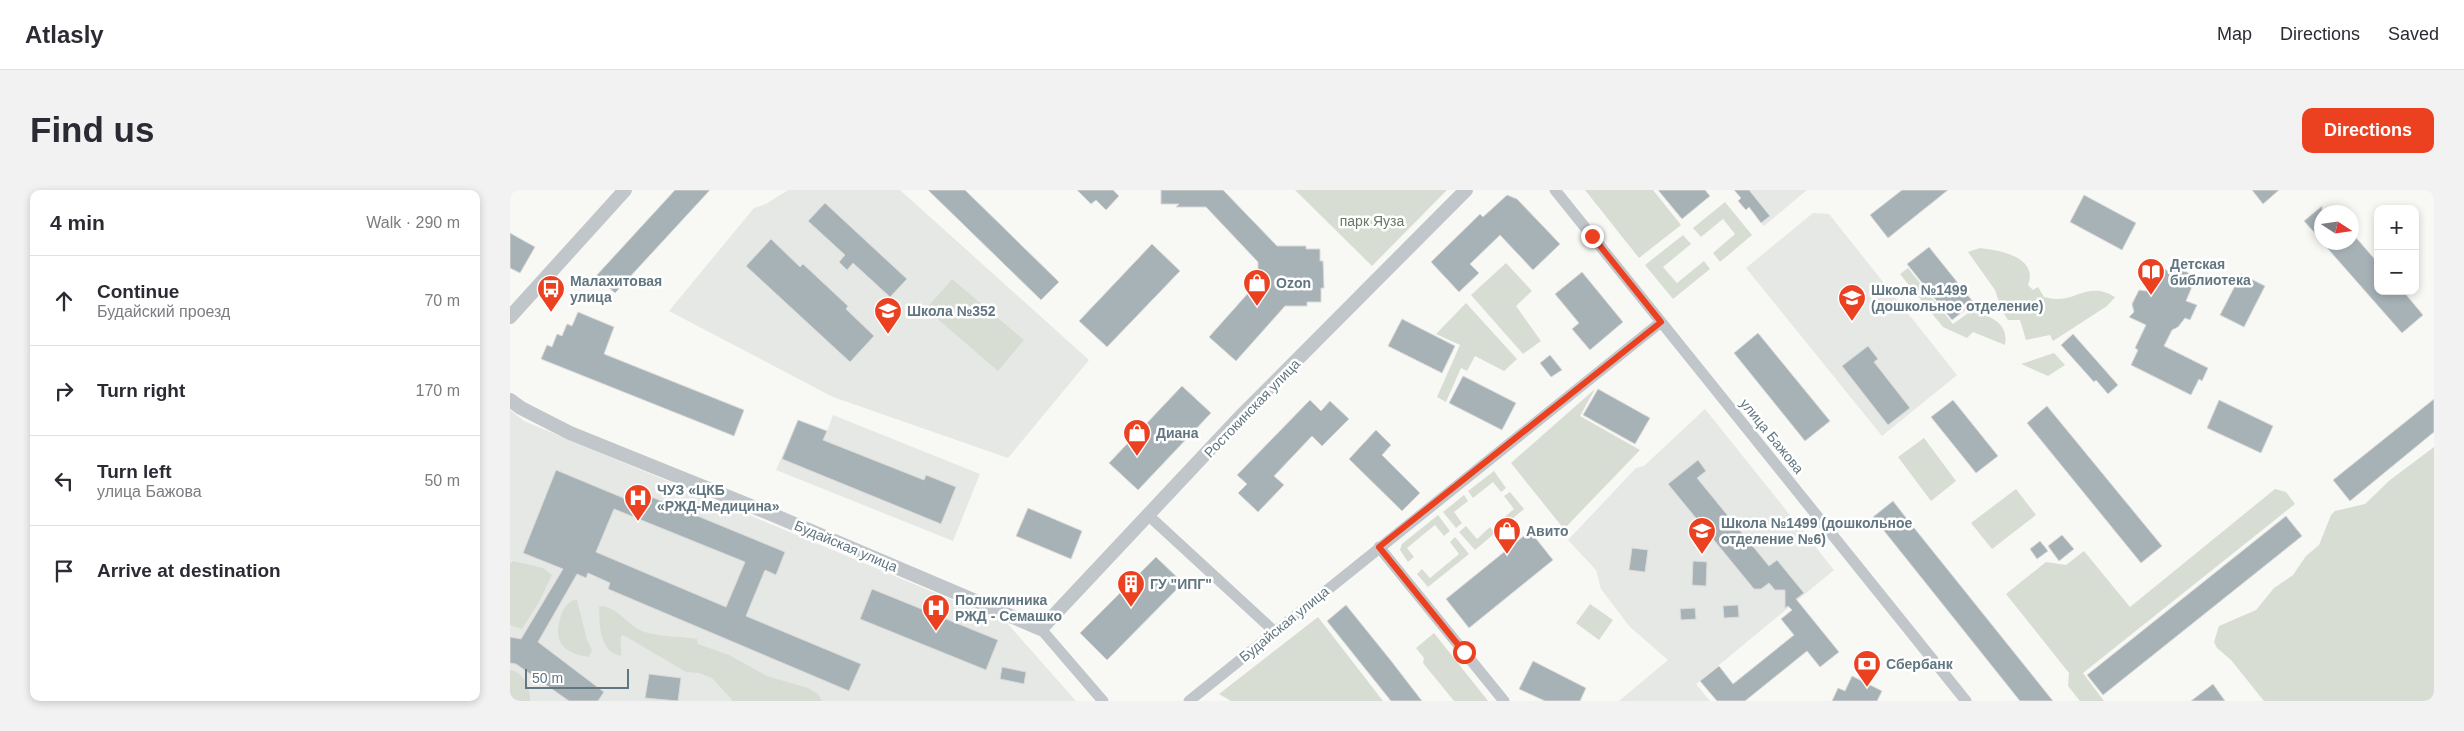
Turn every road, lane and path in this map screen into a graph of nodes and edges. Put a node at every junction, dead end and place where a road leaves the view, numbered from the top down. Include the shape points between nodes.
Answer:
1 (626, 190) edge
2 (1466, 190) edge
3 (1555, 190) edge
4 (510, 317) edge
5 (1661, 322) junction
6 (510, 400) edge
7 (1148, 515) junction
8 (1379, 547) junction
9 (1041, 629) junction
10 (1275, 632) junction
11 (1103, 701) edge
12 (1189, 701) edge
13 (1504, 701) edge
14 (1966, 701) edge

1 - 4 street
2 - 7 street, Ростокинская улица
3 - 5 street, улица Бажова
5 - 8 street, Будайская улица
5 - 14 street, улица Бажова
6 - 9 street, Будайская улица via 570,433
7 - 9 street, Ростокинская улица
7 - 10 street
8 - 10 street, Будайская улица
8 - 13 street
9 - 11 street, Будайская улица
10 - 12 street, Будайская улица

